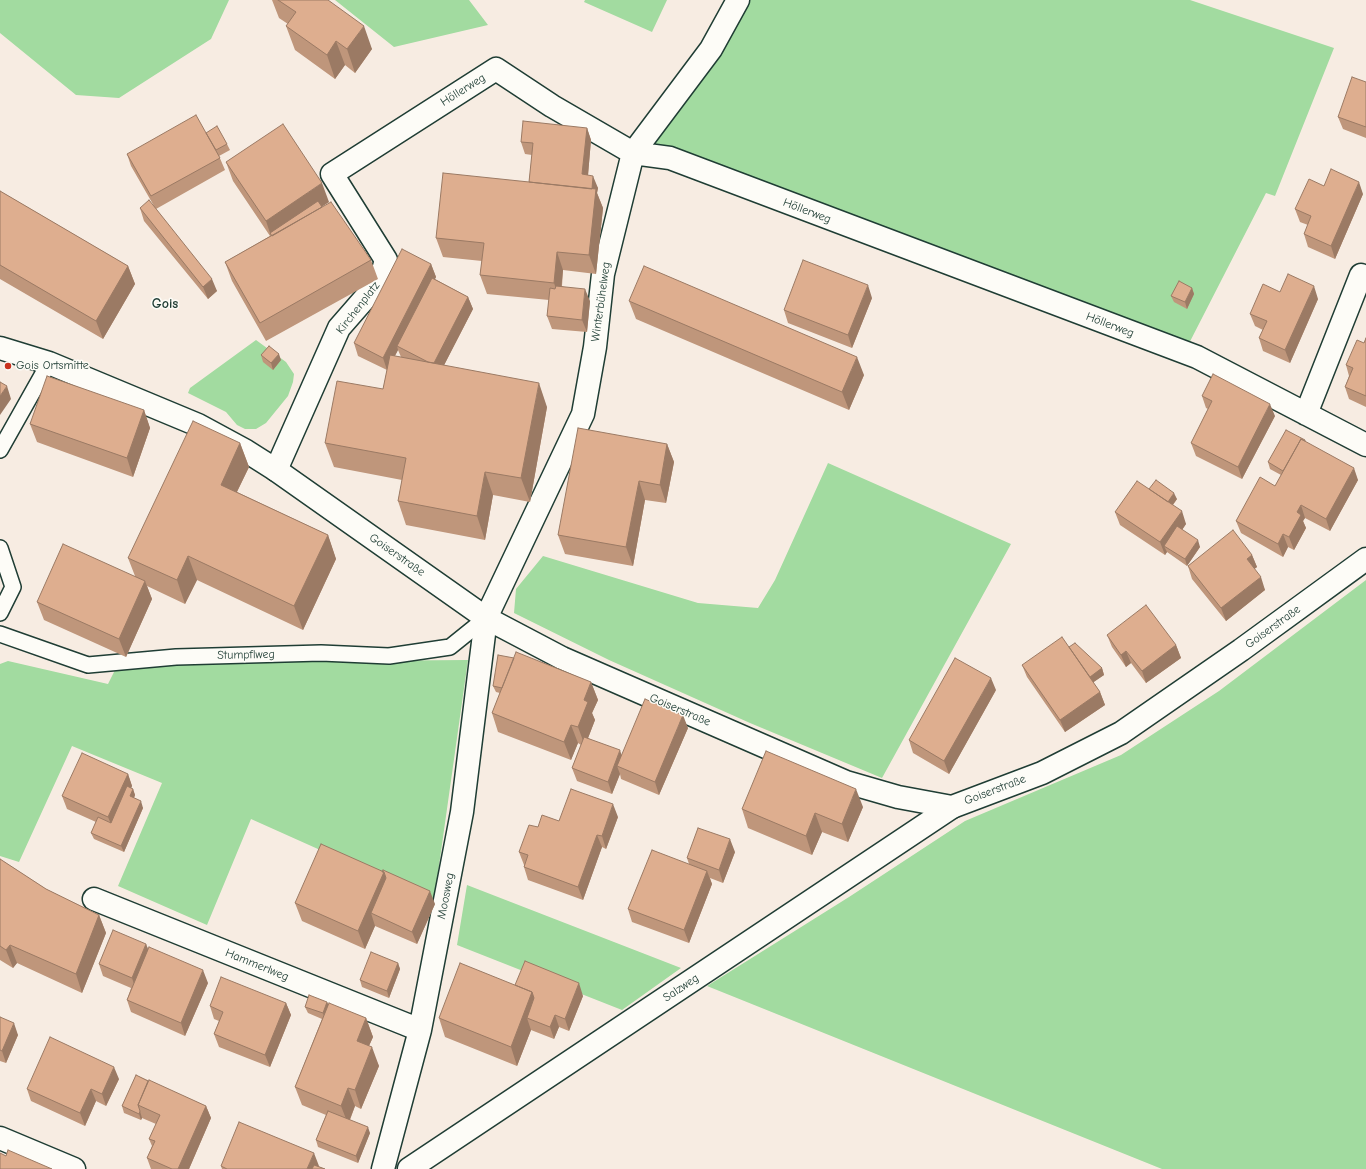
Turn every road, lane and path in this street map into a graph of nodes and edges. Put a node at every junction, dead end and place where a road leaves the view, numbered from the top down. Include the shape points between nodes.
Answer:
1 (738, 0) edge
2 (633, 153) junction
3 (332, 174) joint
4 (1361, 275) dead end
5 (0, 348) edge
6 (49, 363) junction
7 (1306, 414) junction
8 (1366, 445) edge
9 (0, 450) edge
10 (276, 470) junction
11 (0, 548) edge
12 (1366, 559) edge
13 (0, 613) edge
14 (486, 618) junction
15 (0, 634) edge
16 (952, 807) junction
17 (94, 899) dead end
18 (420, 1030) junction
19 (0, 1138) edge
20 (74, 1169) edge
21 (383, 1169) edge
22 (409, 1169) edge

1 - 2 street, Winterbühelweg via 711,49
2 - 3 street, Höllerweg via 552,106 496,69
2 - 7 street, Höllerweg via 670,158 1197,357
2 - 14 street, Winterbühelweg via 602,274 595,347 582,414
3 - 10 street, Kirchenplatz via 386,260 380,281 339,328
4 - 7 street
5 - 6 street, Goiserstraße
6 - 9 lane
6 - 10 street, Goiserstraße via 198,425
7 - 8 street, Höllerweg
10 - 14 street, Goiserstraße
11 - 13 lane via 13,587
12 - 16 street, Goiserstraße via 1121,733 1042,773
14 - 15 lane, Stumpflweg via 450,647 389,656 321,653 176,657 88,665
14 - 16 street, Goiserstraße via 562,658 846,782 898,797
14 - 18 street, Moosweg via 462,812
16 - 22 street, Salzweg
17 - 18 street, Hammerlweg
18 - 21 street, Moosweg
19 - 20 street

